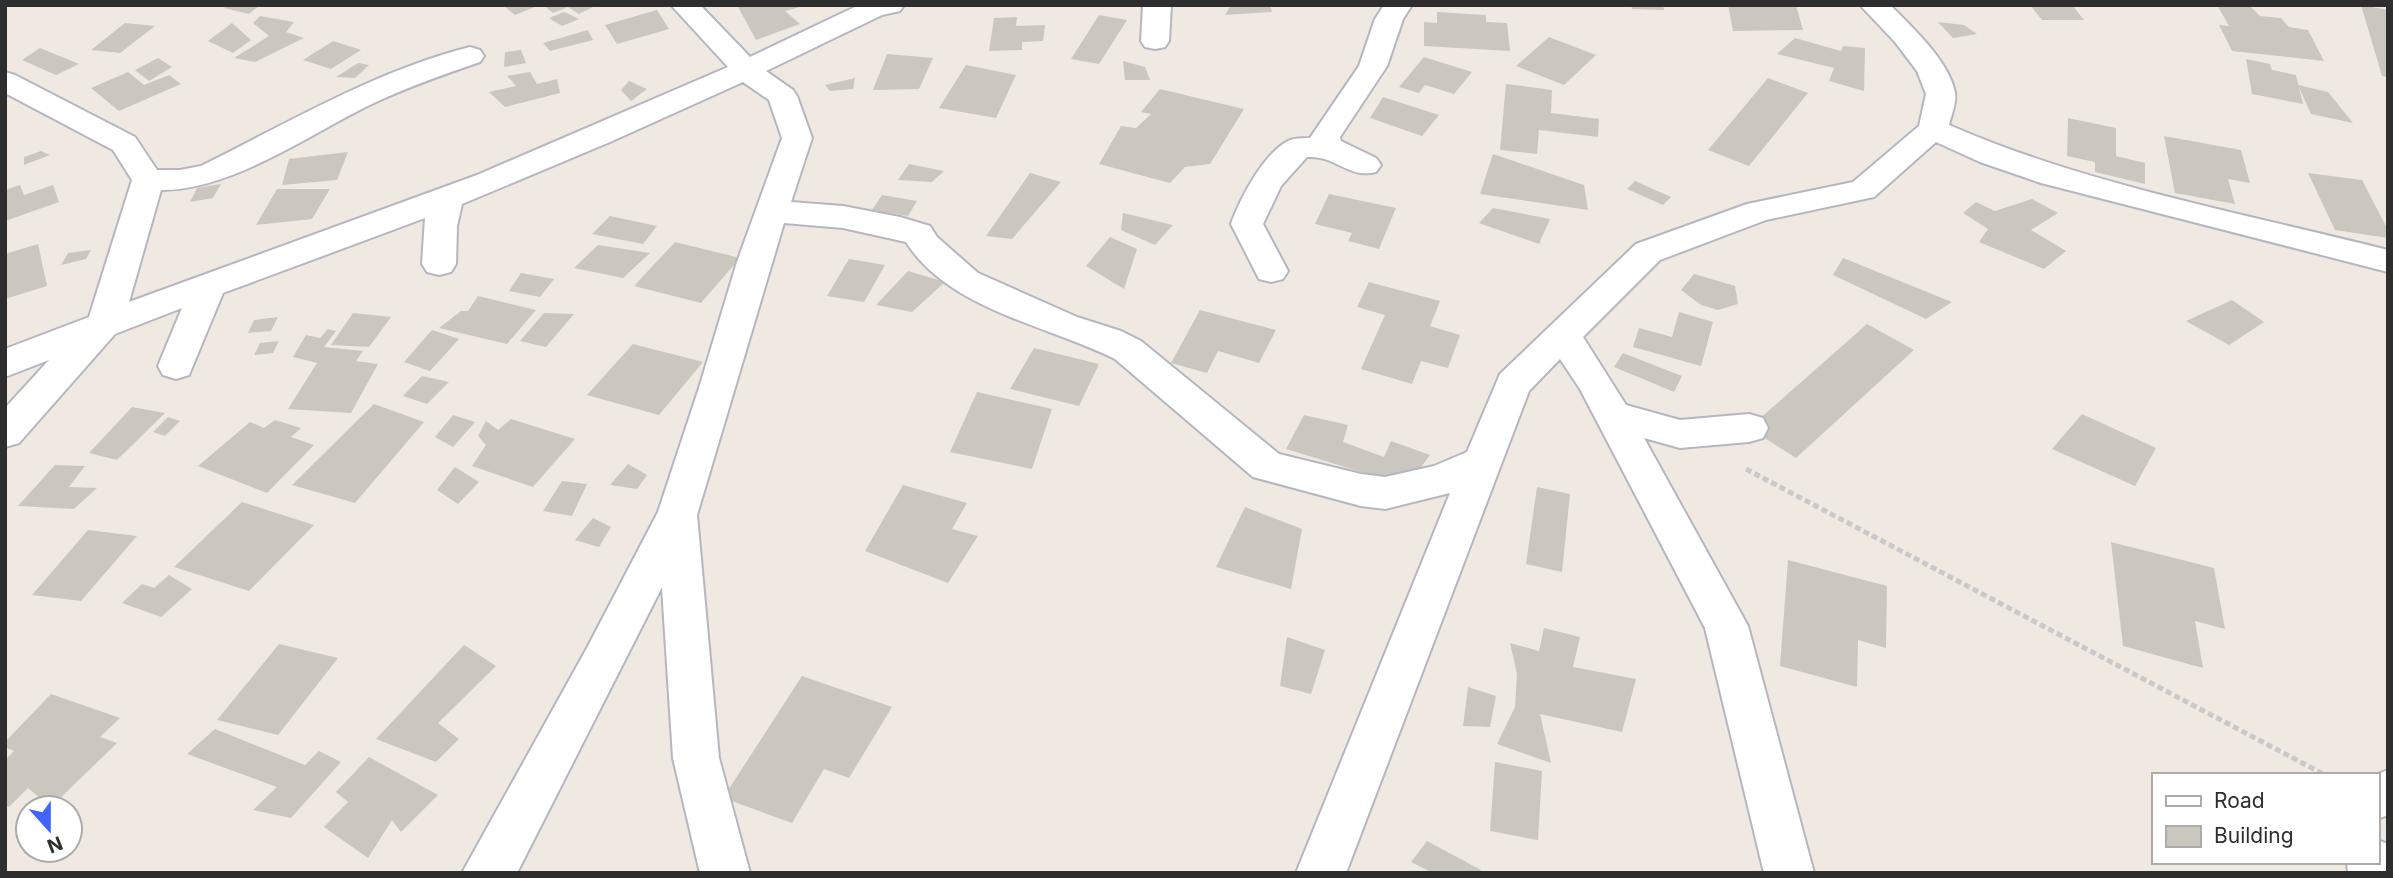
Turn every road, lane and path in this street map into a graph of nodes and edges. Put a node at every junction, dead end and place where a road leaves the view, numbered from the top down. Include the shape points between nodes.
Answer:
1 (685, 5) edge
2 (1157, 5) edge
3 (1398, 5) edge
4 (1874, 5) edge
5 (877, 7) edge
6 (1155, 41) dead end
7 (470, 56) dead end
8 (747, 71) junction
9 (5, 80) edge
10 (1933, 128) junction
11 (1327, 146) junction
12 (1365, 165) dead end
13 (148, 180) junction
14 (447, 197) junction
15 (771, 211) junction
16 (2388, 261) edge
17 (439, 264) dead end
18 (1271, 271) dead end
19 (209, 285) junction
20 (105, 322) junction
21 (1564, 336) junction
22 (5, 364) edge
23 (176, 366) dead end
24 (1612, 415) junction
25 (1749, 428) dead end
26 (5, 433) edge
27 (1680, 434) junction
28 (1482, 462) junction
29 (677, 515) junction
30 (2321, 773) edge
31 (487, 873) edge
32 (725, 873) edge
33 (1321, 873) edge
34 (1789, 873) edge

1 - 8 street
2 - 6 street
3 - 11 street via 1373,66 1325,137
4 - 10 street via 1931,70 1941,94
5 - 8 street
7 - 13 street via 365,96 210,174
8 - 14 street
8 - 15 street via 782,96 797,138
9 - 13 street via 124,144
10 - 16 street via 2052,176
10 - 21 street via 1863,190 1759,211 1647,251
11 - 12 street
11 - 18 street via 1297,148 1269,176 1253,206 1247,223
13 - 20 street
14 - 17 street via 440,226
14 - 19 street
15 - 28 street via 843,217 918,234 966,281 1064,327 1128,350 1267,466 1385,494 1442,480
15 - 29 street
19 - 20 street
19 - 23 street
20 - 22 street
20 - 26 street
21 - 24 street
21 - 28 street via 1513,384
24 - 27 street
24 - 34 street via 1726,626
25 - 27 street
27 - 30 path
28 - 33 street
29 - 31 street via 603,662
29 - 32 street via 696,758

